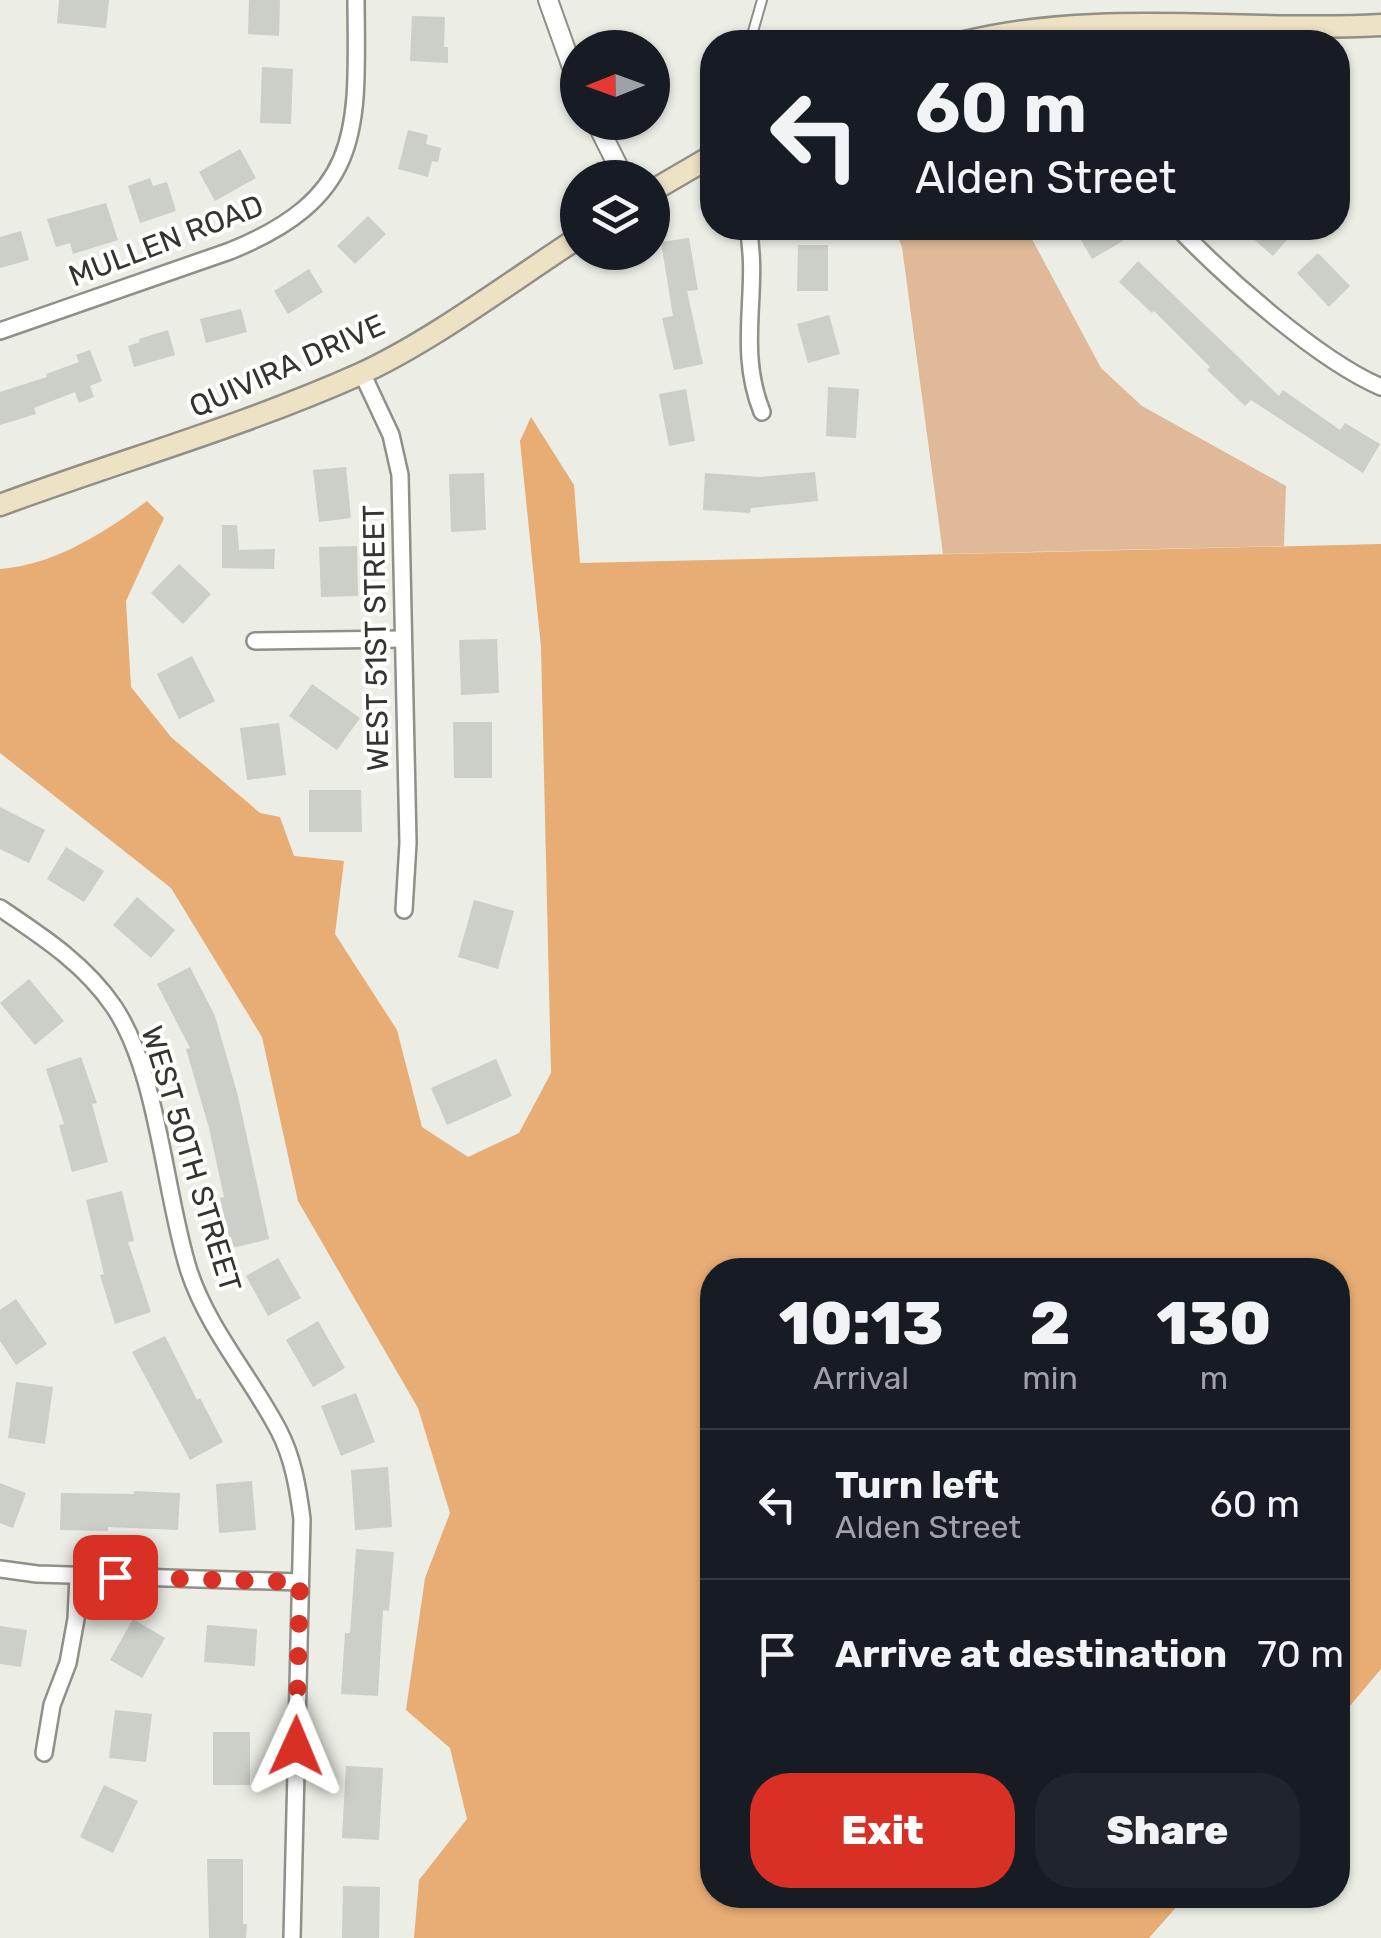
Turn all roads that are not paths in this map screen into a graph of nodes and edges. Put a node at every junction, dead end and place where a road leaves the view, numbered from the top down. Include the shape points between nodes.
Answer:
1 (356, 0) edge
2 (548, 0) edge
3 (762, 0) edge
4 (1381, 25) edge
5 (753, 30) edge
6 (1232, 30) edge
7 (560, 34) edge
8 (700, 163) edge
9 (670, 180) edge
10 (750, 240) edge
11 (1191, 240) edge
12 (560, 250) edge
13 (0, 330) edge
14 (362, 373) junction
15 (1381, 387) edge
16 (762, 412) dead end
17 (0, 504) edge
18 (403, 639) junction
19 (255, 641) dead end
20 (0, 908) edge
21 (404, 910) dead end
22 (0, 1570) edge
23 (78, 1576) junction
24 (300, 1582) junction
25 (44, 1752) dead end
26 (292, 1938) edge

1 - 13 street, MULLEN ROAD via 357,93 348,145 303,212 230,251
2 - 7 street
3 - 5 lane
4 - 6 main road
8 - 9 main road
10 - 16 street via 747,362
11 - 15 street via 1288,326
12 - 14 main road, QUIVIRA DRIVE
14 - 17 main road, QUIVIRA DRIVE via 222,431
14 - 18 street, WEST 51ST STREET via 391,435 400,475
18 - 19 street
18 - 21 street, WEST 51ST STREET
20 - 24 street, WEST 50TH STREET via 82,968 123,1024 146,1090 189,1271 290,1457 302,1518
22 - 23 street
23 - 24 street
23 - 25 street via 68,1663
24 - 26 street, WEST 50TH STREET

